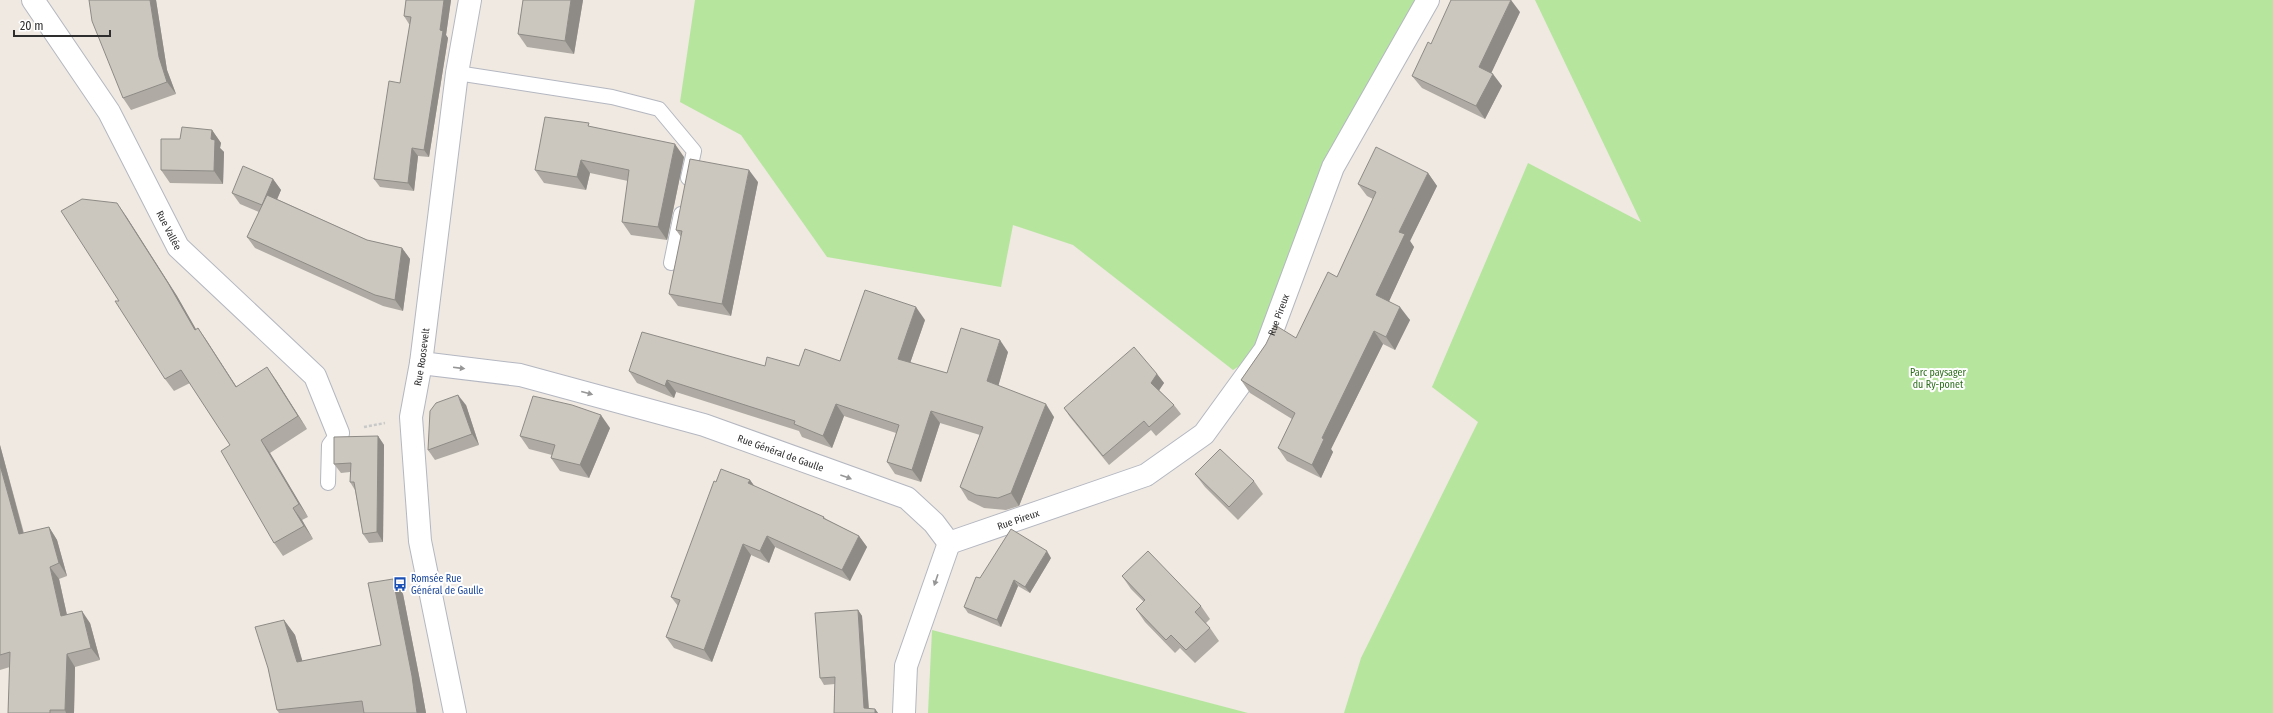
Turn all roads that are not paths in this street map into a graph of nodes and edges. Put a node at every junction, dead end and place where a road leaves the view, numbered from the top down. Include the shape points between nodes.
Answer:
1 (31, 0) edge
2 (470, 0) edge
3 (1428, 0) edge
4 (457, 73) junction
5 (686, 188) edge
6 (683, 203) edge
7 (671, 263) dead end
8 (421, 364) junction
9 (338, 433) joint
10 (328, 483) dead end
11 (949, 543) junction
12 (455, 713) edge
13 (904, 713) edge

1 - 9 street, Rue Vallée via 109,112 178,247 316,376
2 - 4 street, Rue Roosevelt
3 - 11 street, Rue Pireux via 1333,167 1265,350 1204,434 1146,475
4 - 5 lane via 612,96 659,109 694,151
4 - 8 street, Rue Roosevelt
6 - 7 lane
8 -> 11 street, Rue Général de Gaulle via 520,375 704,425 907,498 934,523
8 - 12 street, Rue Roosevelt via 411,417 420,541
9 - 10 lane via 329,445
11 -> 13 street via 906,666

